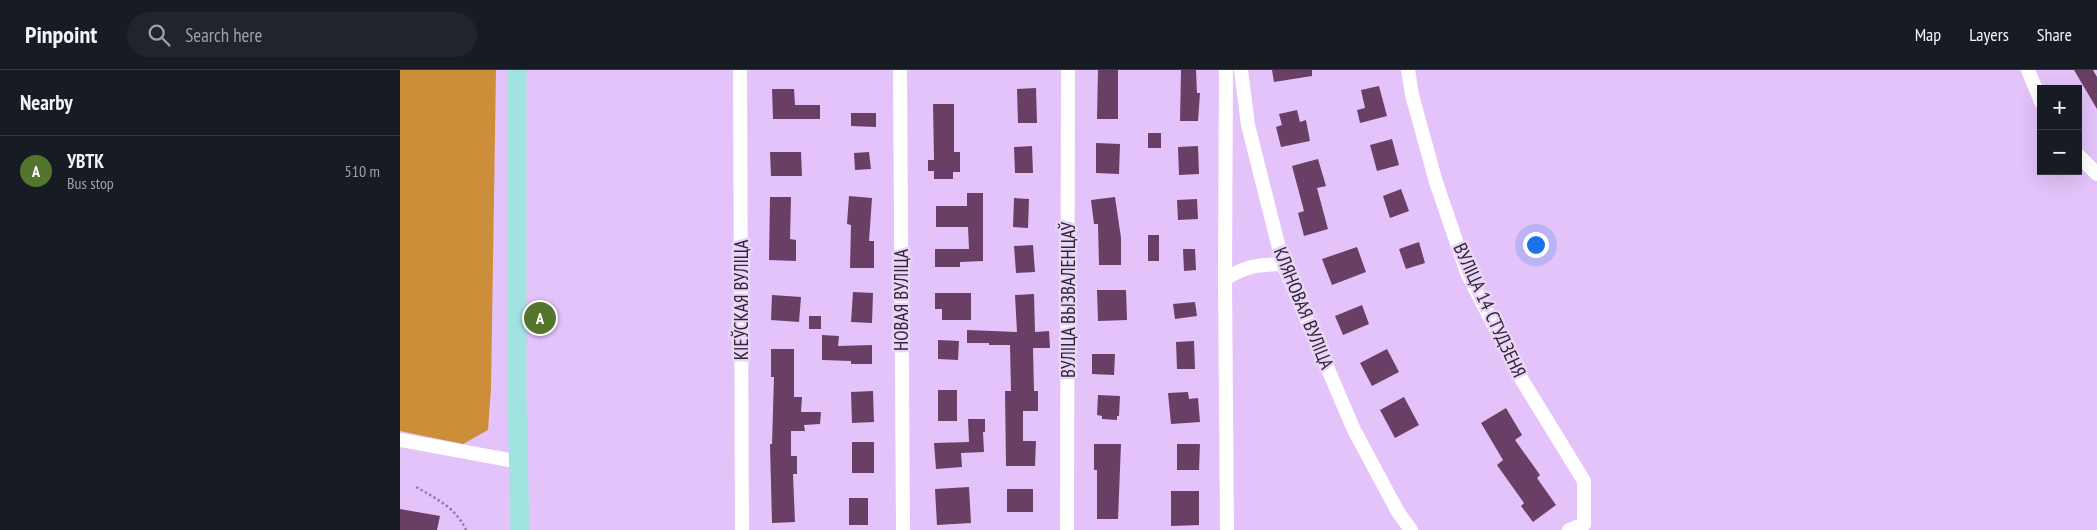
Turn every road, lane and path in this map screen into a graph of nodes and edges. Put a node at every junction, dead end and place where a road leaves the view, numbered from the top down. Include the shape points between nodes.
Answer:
1 (517, 70) edge
2 (740, 70) edge
3 (900, 70) edge
4 (1068, 70) edge
5 (1226, 70) edge
6 (1242, 70) edge
7 (1408, 70) edge
8 (2028, 70) edge
9 (2037, 92) edge
10 (2082, 159) edge
11 (2097, 174) edge
12 (1283, 264) junction
13 (1225, 279) junction
14 (400, 440) edge
15 (520, 462) junction
16 (416, 487) dead end
17 (466, 530) edge
18 (520, 530) edge
19 (742, 530) edge
20 (903, 530) edge
21 (1067, 530) edge
22 (1227, 530) edge
23 (1410, 530) edge
24 (1569, 530) edge

1 - 15 main road via 517,399
2 - 19 street, КІЕЎСКАЯ ВУЛІЦА
3 - 20 street, НОВАЯ ВУЛІЦА
4 - 21 street, ВУЛІЦА ВЫЗВАЛЕНЦАЎ
5 - 13 street
6 - 12 street, КЛЯНОВАЯ ВУЛІЦА via 1248,125
7 - 24 street, ВУЛІЦА 14 СТУДЗЕНЯ via 1436,182 1467,273 1522,380 1584,481 1584,524
8 - 9 street
10 - 11 street
12 - 13 street via 1243,268
12 - 23 street, КЛЯНОВАЯ ВУЛІЦА via 1354,430
13 - 22 street
14 - 15 street
15 - 18 main road
16 - 17 path via 448,505

